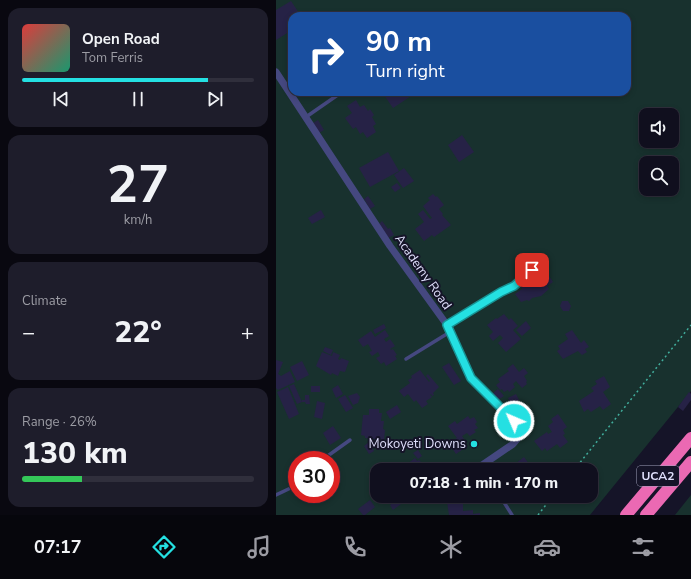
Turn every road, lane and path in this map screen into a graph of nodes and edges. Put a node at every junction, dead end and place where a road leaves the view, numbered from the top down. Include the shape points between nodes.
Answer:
1 (276, 72) edge
2 (288, 90) edge
3 (292, 96) edge
4 (336, 96) edge
5 (306, 117) junction
6 (532, 270) dead end
7 (691, 326) edge
8 (449, 328) junction
9 (406, 359) dead end
10 (691, 438) edge
11 (350, 440) dead end
12 (335, 451) edge
13 (691, 462) edge
14 (486, 463) edge
15 (580, 463) edge
16 (288, 489) edge
17 (276, 495) edge
18 (504, 503) edge
19 (547, 503) edge
20 (512, 515) edge
21 (538, 515) edge
22 (626, 515) edge
23 (646, 515) edge

1 - 2 street, Academy Road
3 - 5 street, Academy Road
4 - 5 lane
5 - 8 street, Academy Road via 390,246
6 - 8 lane via 514,286 501,292
7 - 15 path
8 - 9 lane
8 - 14 street, Academy Road via 471,378 514,421 518,430 518,438 513,444
10 - 22 highway, UCA2
11 - 12 lane
13 - 23 highway, UCA2
16 - 17 lane
18 - 20 lane
19 - 21 path

